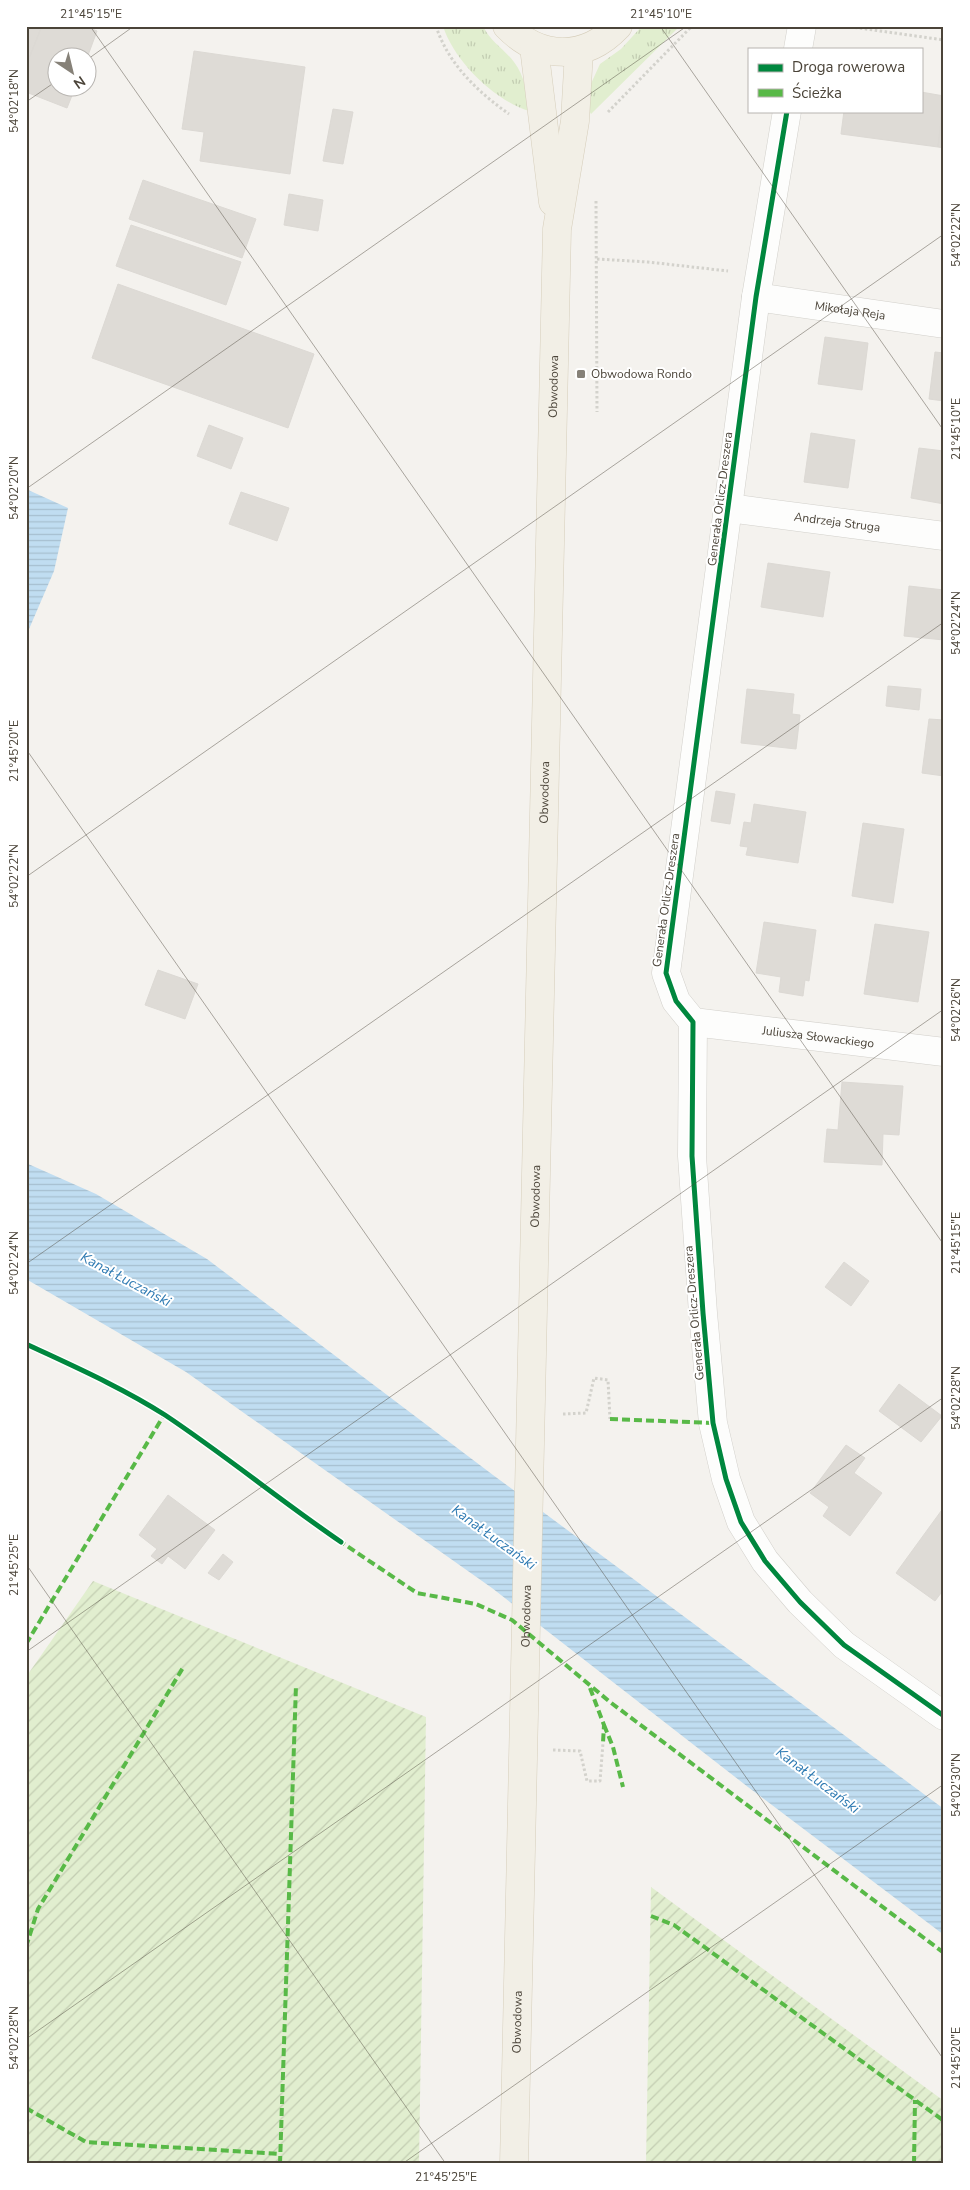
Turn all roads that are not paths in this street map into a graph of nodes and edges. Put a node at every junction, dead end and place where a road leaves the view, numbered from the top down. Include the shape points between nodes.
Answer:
1 (507, 26) edge
2 (618, 26) edge
3 (802, 26) edge
4 (534, 47) junction
5 (798, 48) edge
6 (579, 51) junction
7 (787, 112) edge
8 (557, 229) junction
9 (756, 297) junction
10 (944, 324) edge
11 (729, 508) junction
12 (944, 536) edge
13 (693, 1022) junction
14 (944, 1052) edge
15 (944, 1716) edge
16 (514, 2164) edge

1 - 4 main road via 517,37
2 - 6 main road via 606,38
3 - 5 street
4 - 6 main road via 556,52
4 - 8 main road, Obwodowa
6 - 8 main road, Obwodowa via 575,121
7 - 9 street, Generała Orlicz-Dreszera
8 - 16 main road, Obwodowa
9 - 10 street, Mikołaja Reja
9 - 11 street, Generała Orlicz-Dreszera
11 - 12 street, Andrzeja Struga
11 - 13 street, Generała Orlicz-Dreszera via 666,974 676,1001
13 - 14 street, Juliusza Słowackiego
13 - 15 street, Generała Orlicz-Dreszera via 692,1156 710,1396 726,1480 740,1522 765,1562 844,1645

